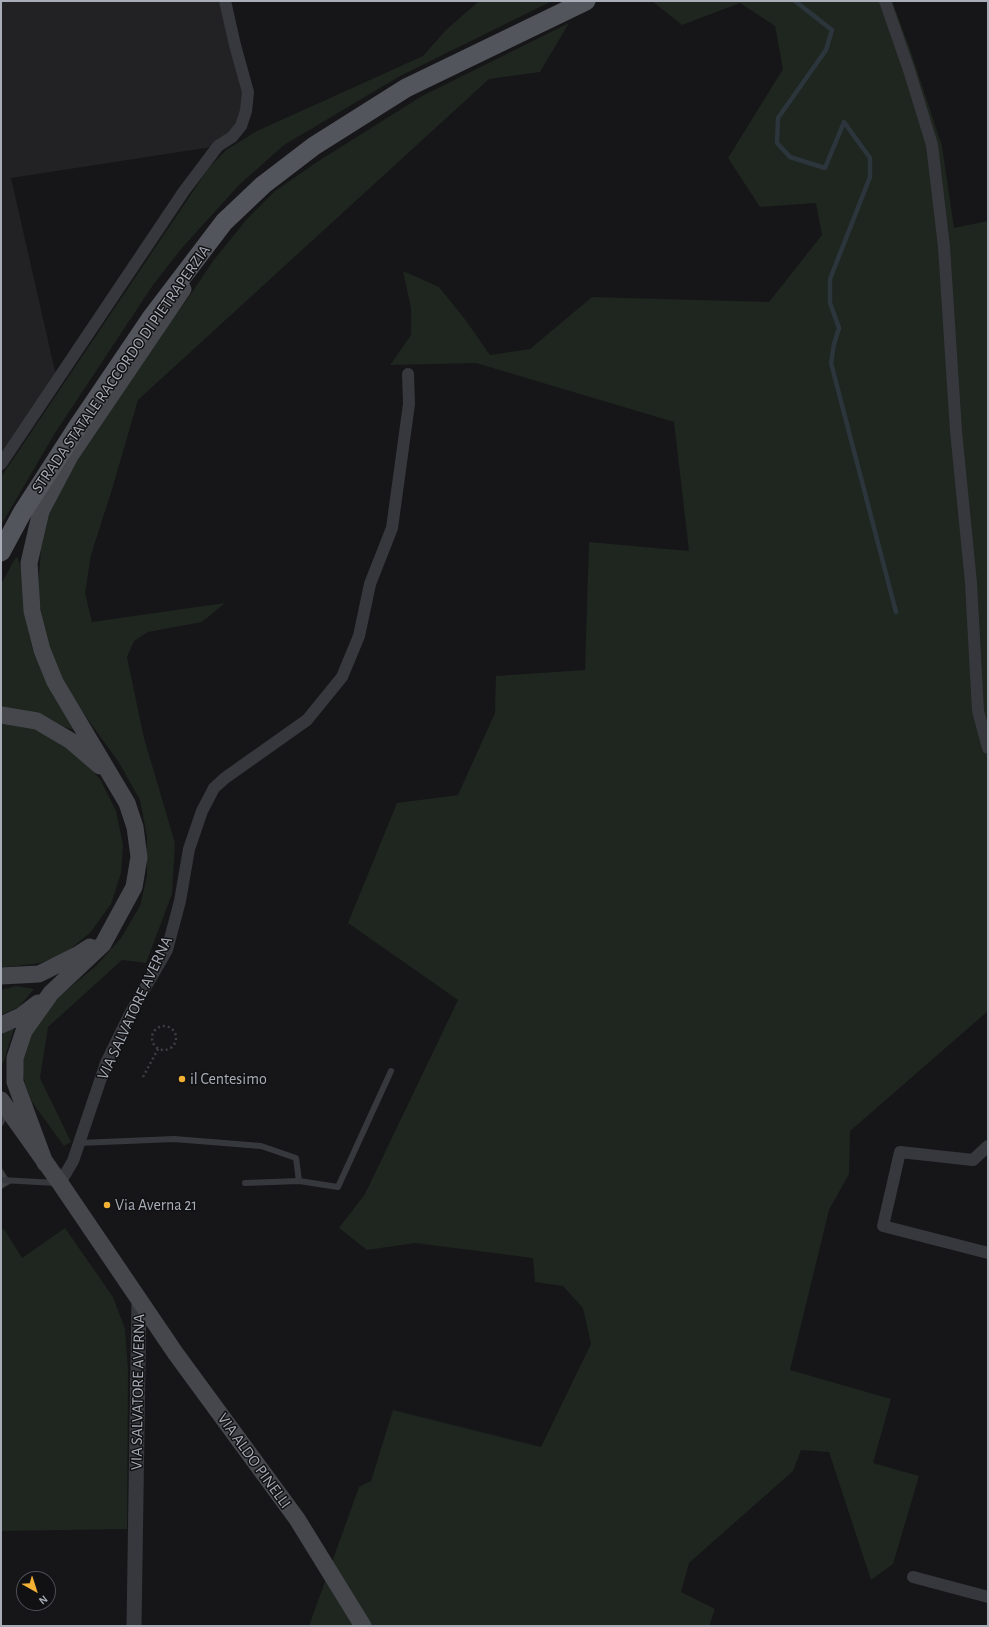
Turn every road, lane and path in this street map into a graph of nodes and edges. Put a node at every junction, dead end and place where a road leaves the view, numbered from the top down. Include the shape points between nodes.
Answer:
1 (225, 1) edge
2 (586, 1) edge
3 (885, 1) edge
4 (198, 254) junction
5 (408, 374) dead end
6 (1, 464) edge
7 (1, 552) edge
8 (1, 715) edge
9 (988, 748) edge
10 (114, 780) junction
11 (110, 933) junction
12 (22, 975) junction
13 (1, 976) edge
14 (1, 981) edge
15 (51, 993) junction
16 (1, 1025) edge
17 (158, 1049) junction
18 (391, 1071) dead end
19 (143, 1077) dead end
20 (3, 1111) edge
21 (79, 1143) junction
22 (988, 1146) edge
23 (45, 1163) junction
24 (1, 1180) edge
25 (299, 1181) junction
26 (60, 1183) junction
27 (245, 1183) dead end
28 (988, 1253) edge
29 (139, 1300) junction
30 (913, 1577) dead end
31 (988, 1597) edge
32 (134, 1626) edge
33 (363, 1626) edge

1 - 6 street via 248,92 241,126 232,137 218,146 184,191
2 - 4 main road, STRADA STATALE RACCORDO DI PIETRAPERZIA via 406,88 314,146 224,222
3 - 9 street via 932,145 944,247 956,431 971,583 978,711
4 - 7 main road, STRADA STATALE RACCORDO DI PIETRAPERZIA via 80,423 22,513
4 - 10 main road via 185,286 70,456 41,511 29,563 32,611 42,650 55,682
5 - 21 street, VIA SALVATORE AVERNA via 409,404 392,528 370,584 359,636 342,677 307,720 214,788 202,811 189,849 180,902 166,950 106,1063
8 - 10 main road via 37,721 71,741
10 - 11 main road via 127,803 139,857 134,887
11 - 12 main road via 79,954 38,974
11 - 15 main road via 103,944
12 - 13 main road
12 - 14 main road
15 - 16 main road via 21,1016
15 - 23 main road via 24,1031 15,1058 15,1082
17 - 17 path via 166,1050 175,1043 176,1034 171,1028 159,1027 155,1031 152,1042
17 - 19 path
18 - 25 lane via 338,1187
20 - 23 main road, VIA SALVATORE AVERNA
21 - 25 lane via 174,1139 261,1146 296,1158
21 - 26 street, VIA SALVATORE AVERNA via 73,1161
22 - 28 street via 973,1160 900,1152 883,1226
23 - 26 main road, VIA SALVATORE AVERNA
24 - 26 lane
25 - 27 lane
26 - 29 main road, VIA SALVATORE AVERNA
29 - 32 street, VIA SALVATORE AVERNA
29 - 33 main road, VIA ALDO PINELLI via 297,1520
30 - 31 street

